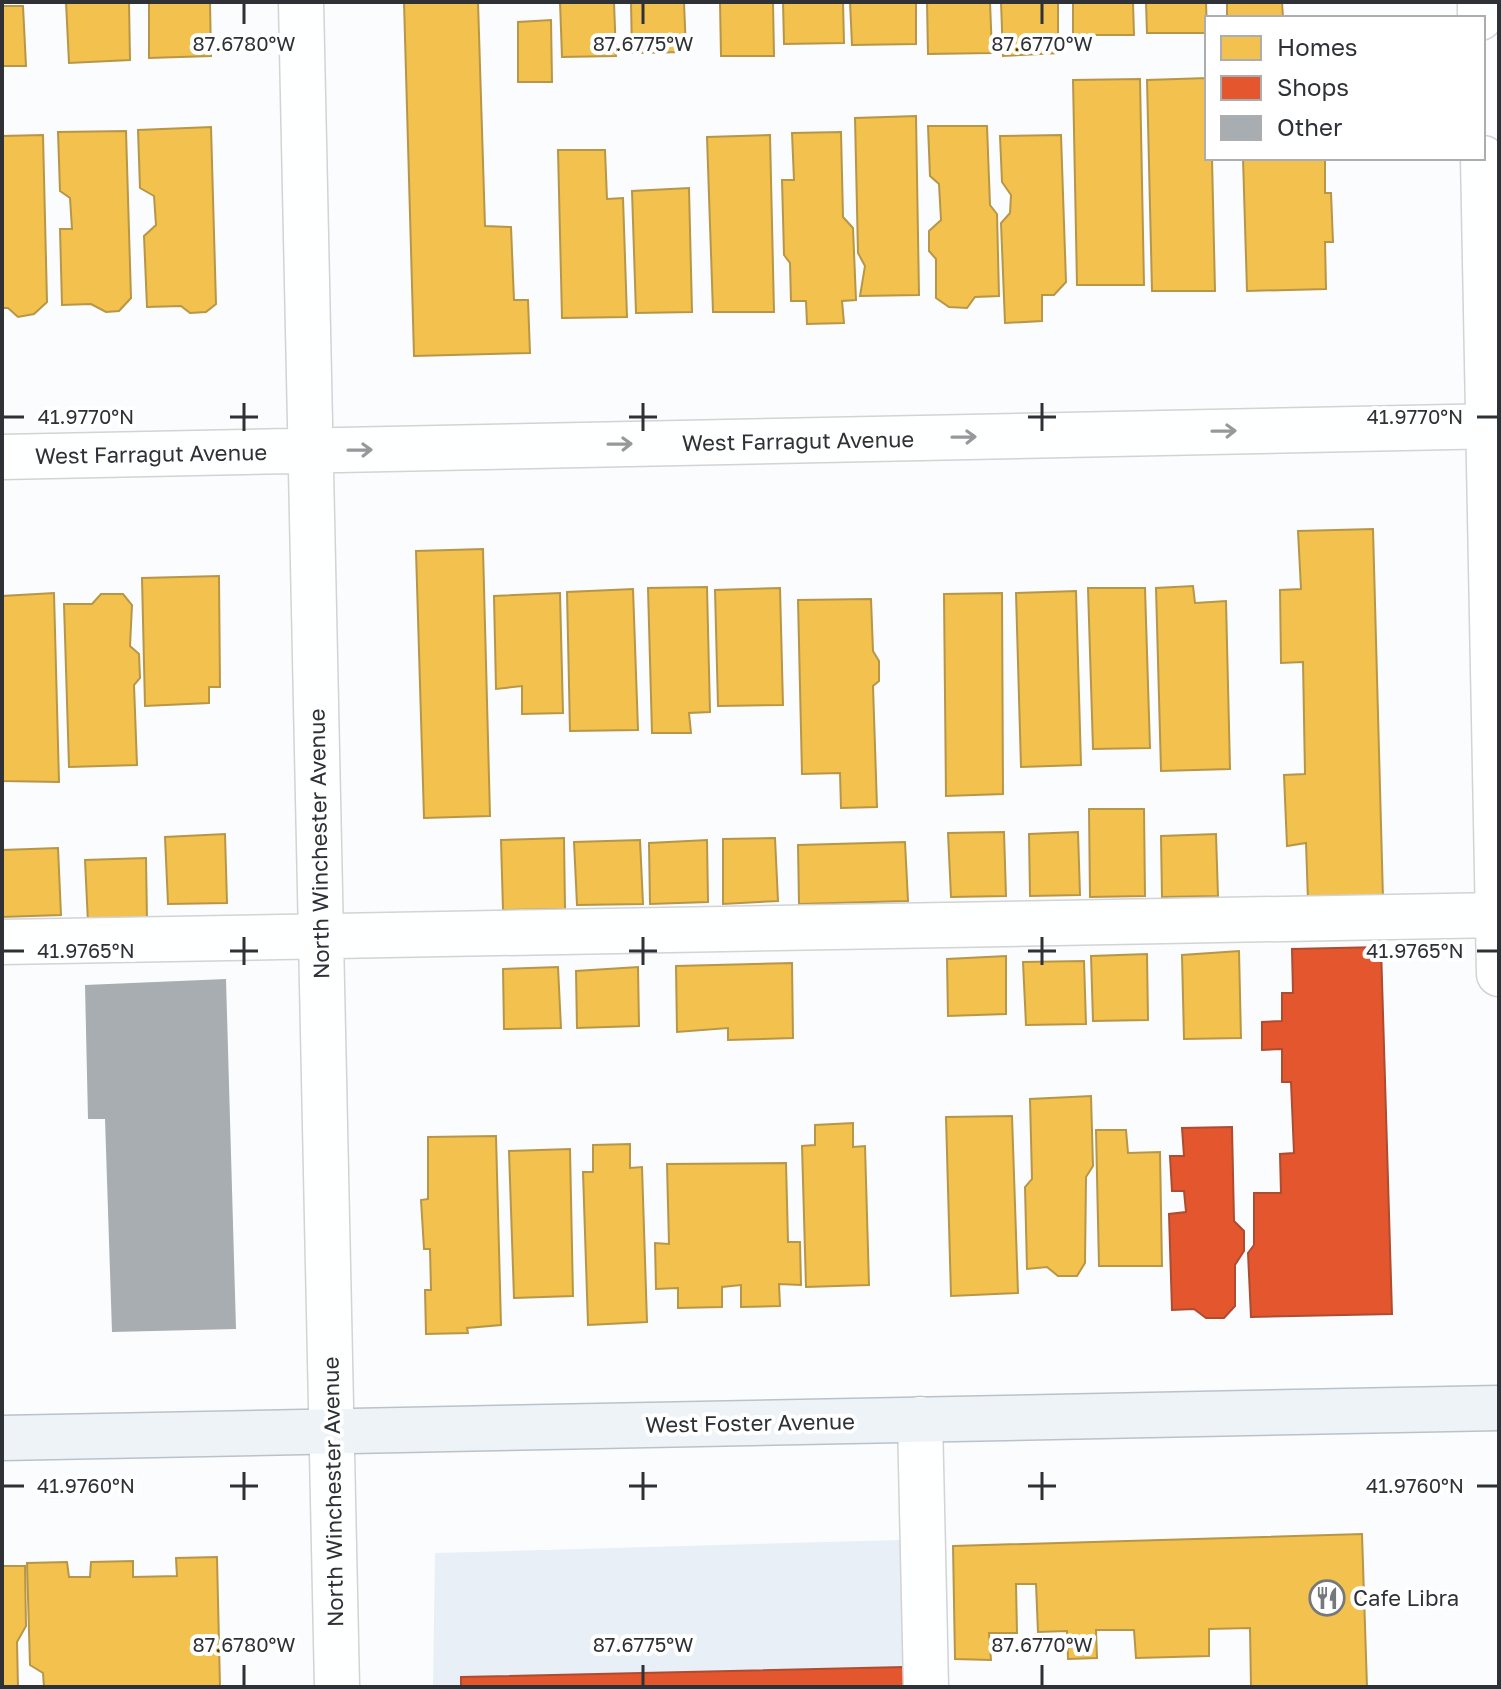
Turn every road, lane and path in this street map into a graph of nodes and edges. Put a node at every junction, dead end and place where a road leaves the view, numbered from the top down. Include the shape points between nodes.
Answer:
1 (301, 2) edge
2 (1483, 160) edge
3 (1494, 426) edge
4 (311, 451) junction
5 (2, 457) edge
6 (1498, 915) edge
7 (322, 935) junction
8 (2, 942) edge
9 (1499, 974) edge
10 (1499, 1408) edge
11 (920, 1419) junction
12 (332, 1431) junction
13 (2, 1438) edge
14 (337, 1687) edge
15 (926, 1687) edge

1 - 4 street, North Winchester Avenue
2 - 3 street
4 -> 3 street, West Farragut Avenue
3 - 6 street
4 - 5 street, West Farragut Avenue
4 - 7 street, North Winchester Avenue
6 - 7 street
6 - 9 street
7 - 8 street
7 - 12 street, North Winchester Avenue
10 - 11 main road, West Foster Avenue
11 - 12 main road, West Foster Avenue
11 - 15 street
12 - 13 main road, West Foster Avenue
12 - 14 street, North Winchester Avenue

